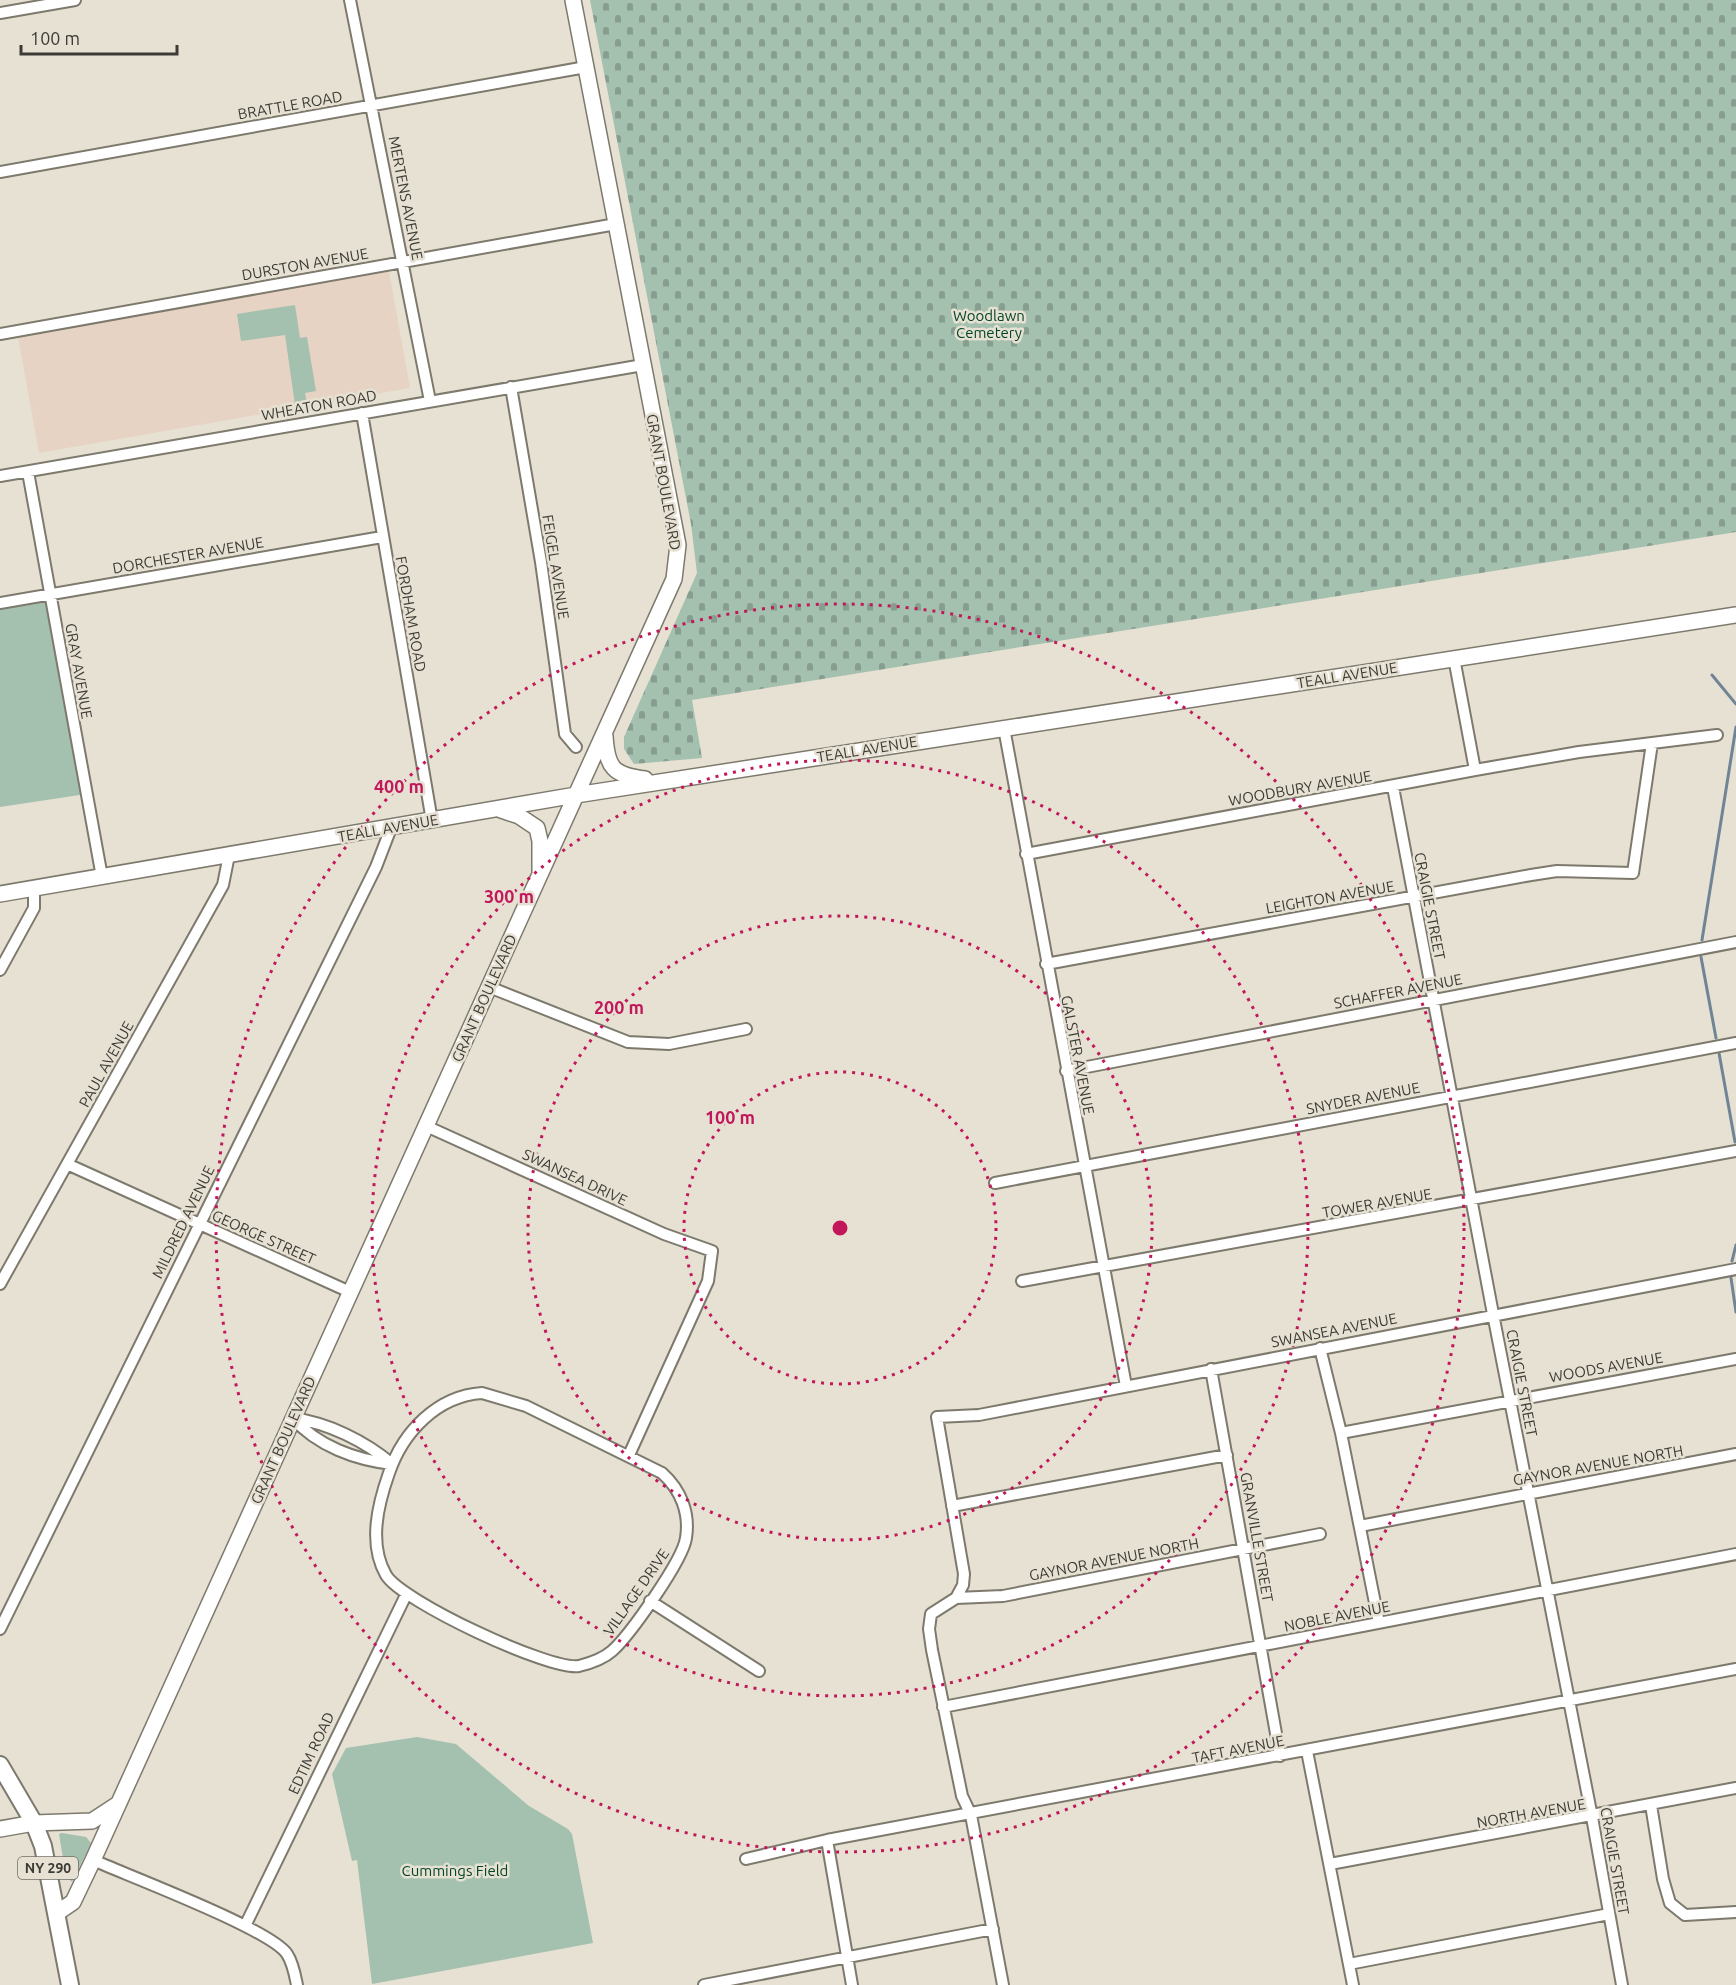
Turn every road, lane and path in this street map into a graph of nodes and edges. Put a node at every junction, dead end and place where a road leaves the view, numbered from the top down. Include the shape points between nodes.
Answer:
1 (75, 0) edge
2 (350, 0) edge
3 (573, 0) edge
4 (23, 5) edge
5 (0, 13) edge
6 (586, 67) junction
7 (373, 105) junction
8 (0, 172) edge
9 (616, 224) junction
10 (403, 262) junction
11 (0, 334) edge
12 (644, 365) junction
13 (511, 387) junction
14 (430, 402) junction
15 (362, 413) junction
16 (28, 472) junction
17 (0, 476) edge
18 (382, 537) junction
19 (50, 595) junction
20 (0, 603) edge
21 (1736, 615) edge
22 (1454, 658) junction
23 (1004, 728) junction
24 (605, 733) junction
25 (1717, 735) dead end
26 (1652, 743) junction
27 (576, 747) dead end
28 (1475, 770) junction
29 (666, 781) junction
30 (1393, 787) junction
31 (576, 795) junction
32 (498, 810) junction
33 (432, 821) junction
34 (391, 828) junction
35 (1026, 854) junction
36 (229, 855) junction
37 (540, 874) junction
38 (102, 877) junction
39 (34, 888) junction
40 (0, 894) edge
41 (1413, 897) junction
42 (1736, 942) edge
43 (1046, 964) junction
44 (0, 970) edge
45 (489, 987) junction
46 (1433, 1000) junction
47 (746, 1029) dead end
48 (1736, 1043) edge
49 (1066, 1071) junction
50 (1453, 1096) junction
51 (426, 1126) junction
52 (1736, 1150) edge
53 (67, 1164) junction
54 (1085, 1167) junction
55 (995, 1183) dead end
56 (1472, 1200) junction
57 (199, 1224) junction
58 (1105, 1268) junction
59 (1736, 1269) edge
60 (1022, 1281) dead end
61 (0, 1284) edge
62 (350, 1292) junction
63 (1493, 1314) junction
64 (1320, 1348) junction
65 (1736, 1359) edge
66 (1211, 1369) junction
67 (1126, 1386) junction
68 (1510, 1400) junction
69 (293, 1418) junction
70 (1341, 1433) junction
71 (1736, 1454) edge
72 (629, 1455) junction
73 (1227, 1455) junction
74 (392, 1464) junction
75 (1528, 1492) junction
76 (952, 1506) junction
77 (1360, 1526) junction
78 (1320, 1534) dead end
79 (1243, 1550) junction
80 (1736, 1554) edge
81 (1548, 1592) junction
82 (406, 1595) junction
83 (956, 1598) junction
84 (650, 1601) junction
85 (1379, 1623) junction
86 (0, 1629) edge
87 (1261, 1646) junction
88 (1736, 1670) edge
89 (759, 1671) dead end
90 (1569, 1702) junction
91 (943, 1707) junction
92 (1307, 1751) junction
93 (1280, 1756) junction
94 (0, 1765) edge
95 (1736, 1788) edge
96 (118, 1804) junction
97 (1651, 1805) junction
98 (971, 1815) junction
99 (1592, 1817) junction
100 (34, 1823) junction
101 (75, 1824) junction
102 (0, 1829) edge
103 (827, 1840) junction
104 (100, 1844) junction
105 (746, 1859) dead end
106 (93, 1860) junction
107 (1330, 1864) junction
108 (1736, 1912) edge
109 (57, 1914) junction
110 (1609, 1914) junction
111 (245, 1926) junction
112 (993, 1929) junction
113 (847, 1957) junction
114 (1349, 1964) junction
115 (70, 1985) edge
116 (297, 1985) edge
117 (704, 1985) edge
118 (852, 1985) edge
119 (1003, 1985) edge
120 (1353, 1985) edge
121 (1622, 1985) edge

1 - 4 street
2 - 7 street, MERTENS AVENUE
3 - 6 street, GRANT BOULEVARD
4 - 5 street
6 - 7 street, BRATTLE ROAD
6 - 9 street, GRANT BOULEVARD
7 - 8 street, BRATTLE ROAD
7 - 10 street, MERTENS AVENUE
9 - 10 street, DURSTON AVENUE
9 - 12 street, GRANT BOULEVARD
10 - 11 street, DURSTON AVENUE
10 - 14 street, MERTENS AVENUE
12 - 13 street, WHEATON ROAD
12 - 24 street, GRANT BOULEVARD via 678,545 677,567
13 - 14 street, WHEATON ROAD
13 - 27 street, FEIGEL AVENUE via 565,734
14 - 15 street, WHEATON ROAD
15 - 16 street, WHEATON ROAD
15 - 18 street, FORDHAM ROAD
16 - 17 street, WHEATON ROAD
16 - 19 street, GRAY AVENUE
18 - 19 street, DORCHESTER AVENUE
18 - 33 street, FORDHAM ROAD
19 - 20 street, DORCHESTER AVENUE
19 - 38 street, GRAY AVENUE
21 - 22 street, TEALL AVENUE
22 - 23 street, TEALL AVENUE
22 - 28 street
23 - 29 street, TEALL AVENUE
23 - 35 street, GALSTER AVENUE
24 - 29 street via 608,761 613,769 627,777
24 - 31 street, GRANT BOULEVARD
25 - 26 street, WOODBURY AVENUE
26 - 28 street, WOODBURY AVENUE
26 - 41 street, LEIGHTON AVENUE via 1633,873 1557,871
28 - 30 street, WOODBURY AVENUE
29 - 31 street, TEALL AVENUE
30 - 35 street, WOODBURY AVENUE
30 - 41 street, CRAIGIE STREET
31 - 32 street, TEALL AVENUE
31 - 37 street, GRANT BOULEVARD
32 - 33 street, TEALL AVENUE
32 - 37 street via 519,816 537,828
33 - 34 street, TEALL AVENUE
34 - 36 street, TEALL AVENUE
34 - 57 street, MILDRED AVENUE via 376,867
35 - 43 street, GALSTER AVENUE
36 - 38 street, TEALL AVENUE
36 - 53 street, PAUL AVENUE via 223,885
37 - 45 street, GRANT BOULEVARD
38 - 39 street, TEALL AVENUE
39 - 40 street, TEALL AVENUE
39 - 44 street via 31,914
41 - 43 street, LEIGHTON AVENUE
41 - 46 street, CRAIGIE STREET
42 - 46 street, SCHAFFER AVENUE
43 - 49 street, GALSTER AVENUE
45 - 47 street via 628,1042 669,1044
45 - 51 street, GRANT BOULEVARD
46 - 49 street, SCHAFFER AVENUE
46 - 50 street, CRAIGIE STREET
48 - 50 street, SNYDER AVENUE
49 - 54 street, GALSTER AVENUE
50 - 54 street, SNYDER AVENUE
50 - 56 street, CRAIGIE STREET
51 - 62 street, GRANT BOULEVARD
51 - 72 street, SWANSEA DRIVE via 663,1234 712,1251 708,1281
52 - 56 street, TOWER AVENUE
53 - 57 street, GEORGE STREET
53 - 61 street, PAUL AVENUE
54 - 55 street, SNYDER AVENUE
54 - 58 street, GALSTER AVENUE
56 - 58 street, TOWER AVENUE
56 - 63 street, CRAIGIE STREET
57 - 62 street, GEORGE STREET
57 - 86 street, MILDRED AVENUE
58 - 60 street, TOWER AVENUE
58 - 67 street, GALSTER AVENUE
59 - 63 street, SWANSEA AVENUE
62 - 69 street, GRANT BOULEVARD
63 - 64 street, SWANSEA AVENUE
63 - 68 street, CRAIGIE STREET
64 - 66 street, SWANSEA AVENUE
64 - 70 street
65 - 68 street, WOODS AVENUE
66 - 67 street, SWANSEA AVENUE
66 - 73 street, GRANVILLE STREET
67 - 76 street, SWANSEA AVENUE via 979,1414 937,1417
68 - 70 street, WOODS AVENUE
68 - 75 street, CRAIGIE STREET
69 - 74 street via 306,1434 365,1461
69 - 96 street, GRANT BOULEVARD
70 - 77 street
71 - 75 street, GAYNOR AVENUE NORTH
72 - 74 street, VILLAGE DRIVE via 526,1406 482,1393 457,1397 433,1410 405,1440
72 - 84 street, VILLAGE DRIVE via 670,1480 686,1513 686,1540 681,1554
73 - 76 street
73 - 79 street, GRANVILLE STREET
74 - 82 street, VILLAGE DRIVE via 379,1506 378,1550 386,1575
75 - 77 street, GAYNOR AVENUE NORTH
75 - 81 street, CRAIGIE STREET
76 - 83 street via 964,1574
77 - 85 street
78 - 79 street, GAYNOR AVENUE NORTH
79 - 83 street, GAYNOR AVENUE NORTH via 1003,1596
79 - 87 street, GRANVILLE STREET
80 - 81 street, NOBLE AVENUE
81 - 85 street, NOBLE AVENUE
81 - 90 street, CRAIGIE STREET
82 - 84 street, VILLAGE DRIVE via 534,1657 564,1666 589,1663 611,1652
82 - 111 street, EDTIM ROAD
83 - 91 street via 932,1614 929,1629
84 - 89 street
85 - 87 street, NOBLE AVENUE
87 - 91 street, NOBLE AVENUE
87 - 93 street, GRANVILLE STREET
88 - 90 street, TAFT AVENUE
90 - 92 street, TAFT AVENUE
90 - 99 street, CRAIGIE STREET
91 - 98 street via 962,1796
92 - 93 street, TAFT AVENUE
92 - 107 street
93 - 98 street, TAFT AVENUE
94 - 100 main road, NY 290
95 - 97 street, NORTH AVENUE
96 - 101 street via 92,1821
96 - 104 street, GRANT BOULEVARD
97 - 99 street, NORTH AVENUE
97 - 108 street via 1670,1903 1684,1915
98 - 103 street, TAFT AVENUE
98 - 112 street
99 - 107 street, NORTH AVENUE
99 - 110 street, CRAIGIE STREET
100 - 101 street
100 - 102 street
100 - 109 main road, NY 290 via 44,1846
101 - 104 street
103 - 105 street, TAFT AVENUE
103 - 113 street
104 - 106 street, GRANT BOULEVARD
106 - 109 street, GRANT BOULEVARD via 73,1902
106 - 111 street
107 - 114 street
109 - 115 main road, NY 290
110 - 114 street
110 - 121 street, CRAIGIE STREET
111 - 116 street via 276,1943 287,1954
112 - 113 street
112 - 119 street
113 - 117 street
113 - 118 street
114 - 120 street

